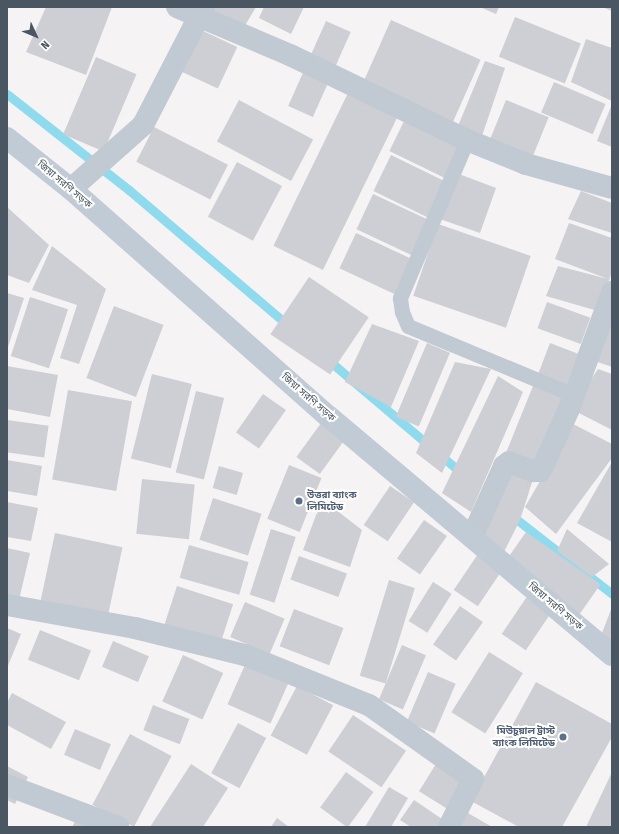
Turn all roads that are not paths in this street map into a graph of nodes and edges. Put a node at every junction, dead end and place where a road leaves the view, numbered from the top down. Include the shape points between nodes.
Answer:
1 (177, 7) edge
2 (202, 12) edge
3 (7, 138) edge
4 (467, 140) junction
5 (612, 188) edge
6 (71, 189) junction
7 (612, 292) edge
8 (574, 394) junction
9 (472, 537) junction
10 (7, 605) edge
11 (612, 655) edge
12 (7, 785) edge
13 (118, 827) edge
14 (448, 827) edge

1 - 2 street
2 - 4 street
2 - 6 street via 143,125
3 - 6 main road, জিয়া সরণি সড়ক
4 - 5 street via 526,164
4 - 8 lane via 400,298 402,312 408,326
6 - 9 main road, জিয়া সরণি সড়ক via 328,416
7 - 8 street
8 - 9 street via 540,471 509,462 504,466
9 - 11 main road, জিয়া সরণি সড়ক
10 - 14 street via 135,628 245,656 369,705 473,779
12 - 13 street

